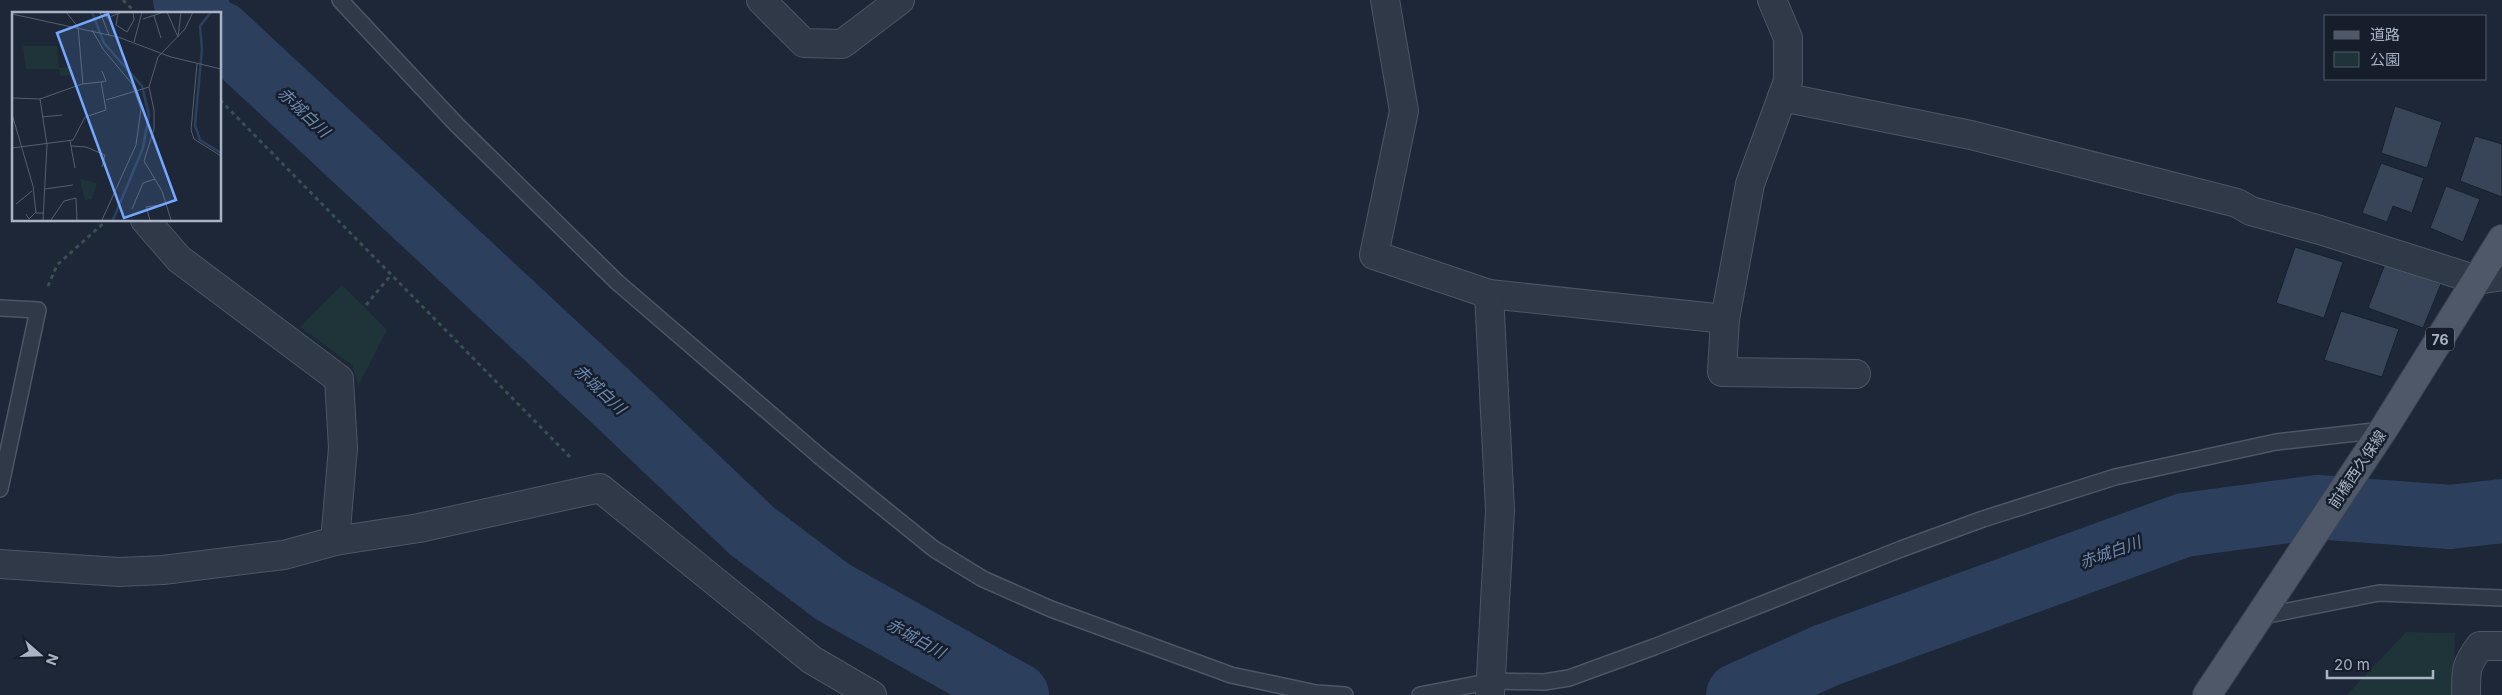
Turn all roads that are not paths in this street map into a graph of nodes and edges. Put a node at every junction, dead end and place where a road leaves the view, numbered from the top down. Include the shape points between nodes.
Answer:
1 (340, 0) edge
2 (761, 0) edge
3 (900, 0) edge
4 (1385, 0) edge
5 (1772, 0) edge
6 (1782, 97) junction
7 (146, 221) edge
8 (2502, 239) edge
9 (2490, 278) edge
10 (1489, 294) junction
11 (0, 308) edge
12 (1725, 319) junction
13 (1856, 374) dead end
14 (2381, 434) junction
15 (0, 489) edge
16 (335, 541) junction
17 (0, 564) edge
18 (2502, 598) edge
19 (2261, 613) junction
20 (2502, 646) edge
21 (1491, 689) edge
22 (872, 695) edge
23 (1345, 695) edge
24 (1420, 695) edge
25 (2207, 695) edge
26 (2466, 695) edge

1 - 23 lane via 457,125 617,282 824,460 934,549 983,579 1051,609 1231,675 1316,693
2 - 3 street via 804,43 842,44
4 - 10 street via 1404,111 1374,255
5 - 6 street via 1788,38 1788,81
6 - 9 street via 1971,134 2237,203 2251,210
6 - 12 street via 1750,184
7 - 16 street via 179,260 339,379 343,448
8 - 9 main road, 前橋西久保線 / 76
9 - 14 main road, 前橋西久保線 / 76
10 - 12 street
10 - 21 street via 1500,510
11 - 15 lane via 38,310
12 - 13 street via 1722,372
14 - 19 main road, 前橋西久保線 / 76
14 - 21 lane via 2276,442 2115,476 1919,542 1569,678
16 - 17 street via 284,555 163,570 119,572
16 - 22 street via 419,528 600,488 812,660
18 - 19 lane via 2379,593
19 - 25 main road, 前橋西久保線 / 76
20 - 26 street via 2480,646 2466,668
21 - 24 lane

